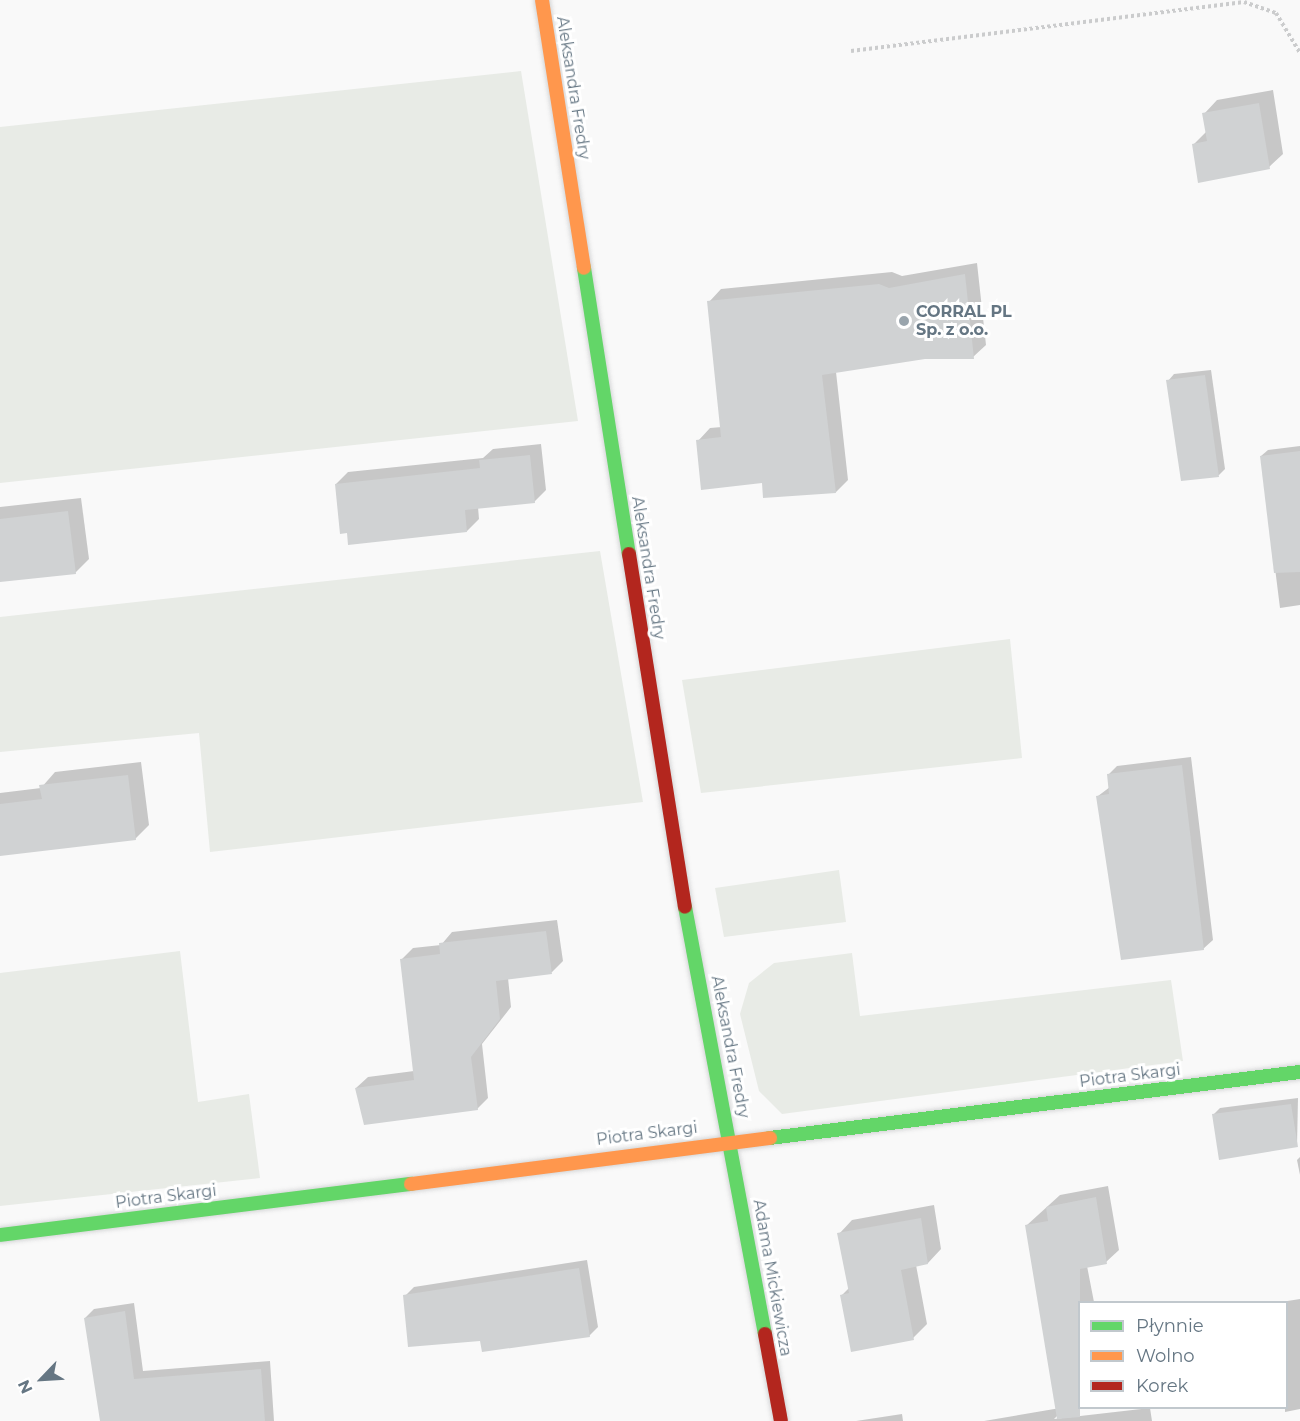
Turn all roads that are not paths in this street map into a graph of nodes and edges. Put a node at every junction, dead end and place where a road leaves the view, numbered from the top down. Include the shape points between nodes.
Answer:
1 (542, 0) edge
2 (1300, 1072) edge
3 (731, 1140) junction
4 (0, 1235) edge
5 (781, 1421) edge

1 - 3 street, Aleksandra Fredry via 681,887
2 - 3 street, Piotra Skargi
3 - 4 street, Piotra Skargi
3 - 5 street, Adama Mickiewicza

